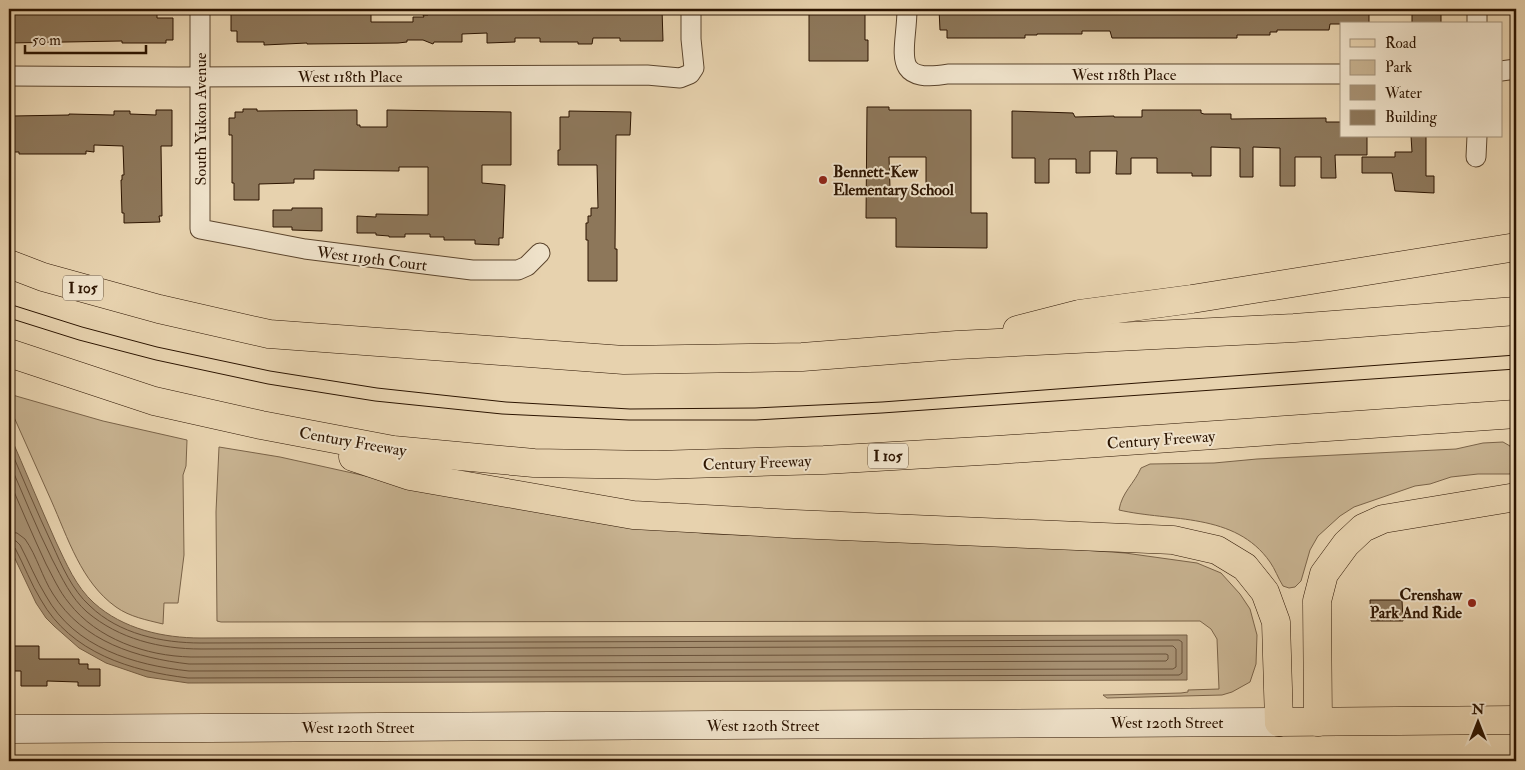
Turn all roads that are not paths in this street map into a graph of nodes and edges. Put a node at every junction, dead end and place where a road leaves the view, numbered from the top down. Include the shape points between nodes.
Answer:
1 (200, 9) edge
2 (691, 9) edge
3 (907, 9) edge
4 (1478, 9) edge
5 (1477, 22) edge
6 (1516, 69) edge
7 (1502, 71) edge
8 (1340, 74) edge
9 (9, 76) edge
10 (200, 77) junction
11 (1476, 138) edge
12 (1476, 157) dead end
13 (200, 229) joint
14 (1516, 247) edge
15 (540, 253) dead end
16 (9, 264) edge
17 (1516, 311) edge
18 (957, 345) junction
19 (9, 353) edge
20 (1516, 414) edge
21 (262, 425) junction
22 (1516, 497) edge
23 (1516, 720) edge
24 (1279, 722) junction
25 (1318, 722) junction
26 (9, 729) edge

1 - 10 street, South Yukon Avenue
2 - 10 street, West 118th Place via 694,68 690,74 680,78 647,75
3 - 8 street, West 118th Place via 904,60 908,70 917,76
4 - 5 street
6 - 7 street
9 - 10 street, West 118th Place
10 - 13 street, South Yukon Avenue
11 - 12 street
13 - 15 street, West 119th Court via 305,249 472,270 518,270
14 - 18 main road via 1202,298 1079,314
16 - 18 main road, I 105 via 43,277 159,309 269,334 624,360 802,358
17 - 18 main road, I 105 via 1294,328
19 - 21 main road, Century Freeway / I 105 via 154,401
20 - 21 main road, Century Freeway / I 105 via 824,460 656,465 534,463 402,451
21 - 24 main road via 410,476 633,514 1173,540 1217,550 1251,573 1271,607 1276,622
22 - 25 main road via 1383,519 1363,528 1346,544 1324,574 1317,601
23 - 25 main road, West 120th Street
24 - 25 main road, West 120th Street
24 - 26 main road, West 120th Street

